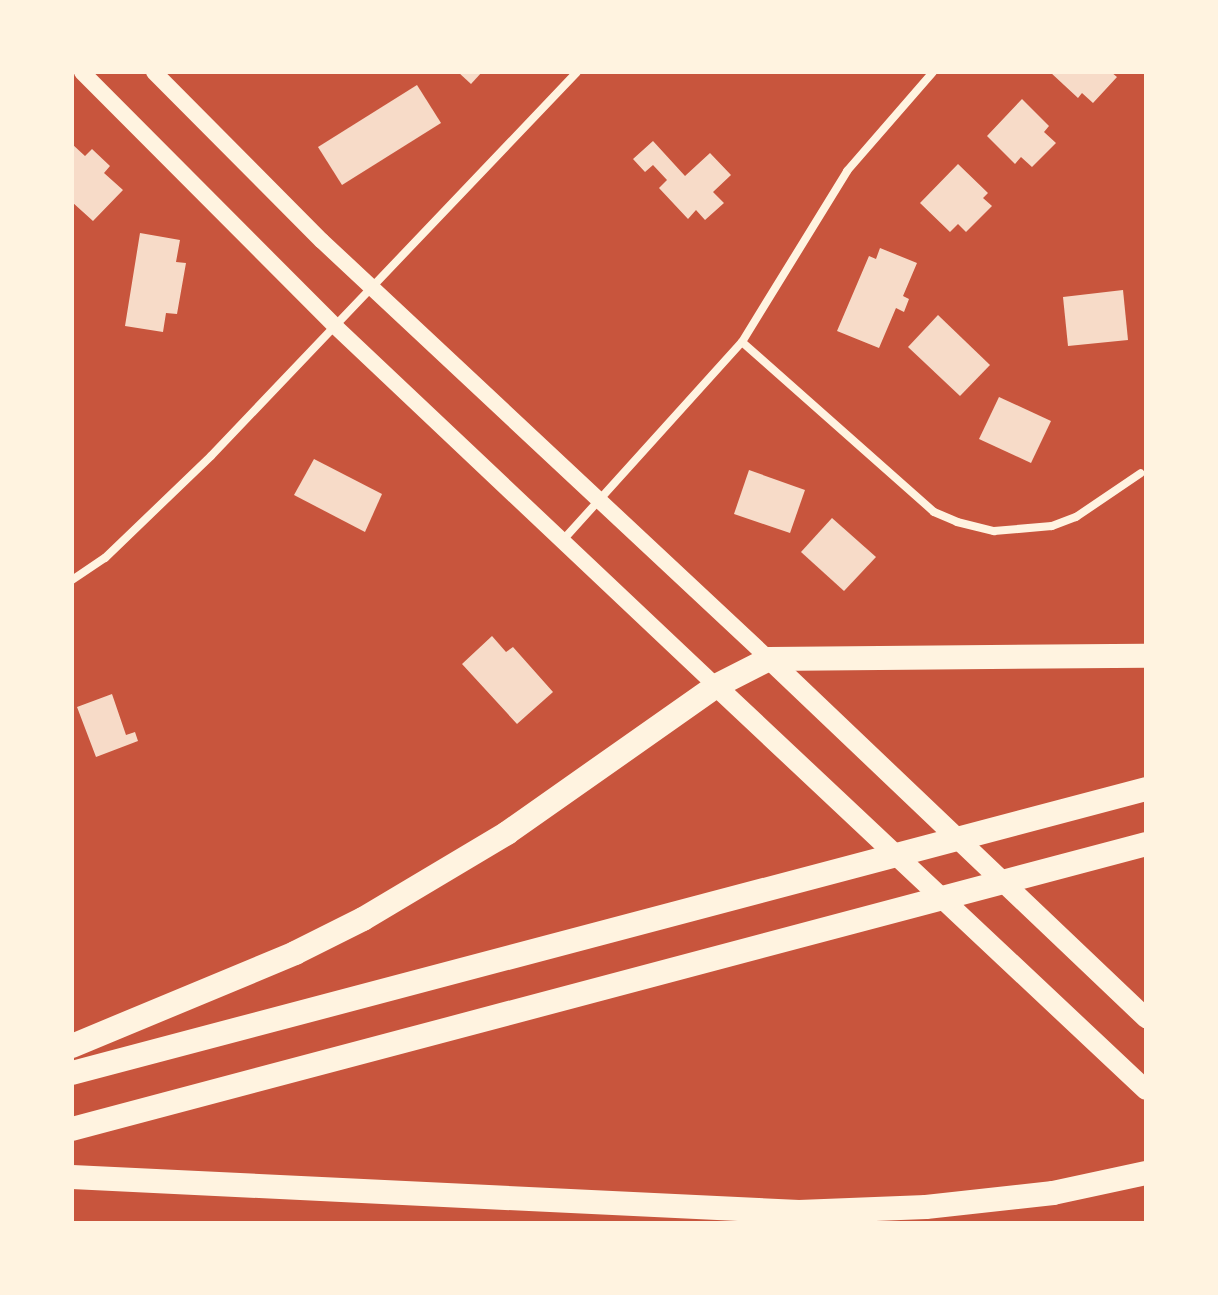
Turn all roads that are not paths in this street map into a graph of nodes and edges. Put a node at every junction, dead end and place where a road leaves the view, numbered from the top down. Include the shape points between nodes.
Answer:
1 (82, 72) edge
2 (154, 72) edge
3 (577, 72) edge
4 (933, 72) edge
5 (371, 287) junction
6 (336, 327) junction
7 (742, 342) junction
8 (1141, 473) dead end
9 (599, 500) junction
10 (562, 541) junction
11 (72, 580) edge
12 (1146, 656) edge
13 (769, 659) junction
14 (716, 686) junction
15 (1146, 789) edge
16 (1146, 844) edge
17 (1146, 1018) edge
18 (72, 1046) edge
19 (72, 1073) edge
20 (1146, 1090) edge
21 (72, 1129) edge
22 (1146, 1173) edge
23 (72, 1177) edge

1 - 6 main road
2 - 5 main road
3 - 5 street via 493,166
4 - 7 street via 847,171
5 - 6 street
5 - 9 main road
6 - 10 main road
6 - 11 street via 105,558
7 - 8 street via 934,512 957,522 994,531 1052,526 1076,517
7 - 9 street
9 - 10 street
9 - 13 main road
10 - 14 main road
12 - 13 highway
13 - 14 highway
13 - 17 main road
14 - 18 highway via 507,833 363,919 231,982
14 - 20 main road
15 - 19 highway
16 - 21 highway
22 - 23 highway via 1037,1195 926,1207 799,1212

